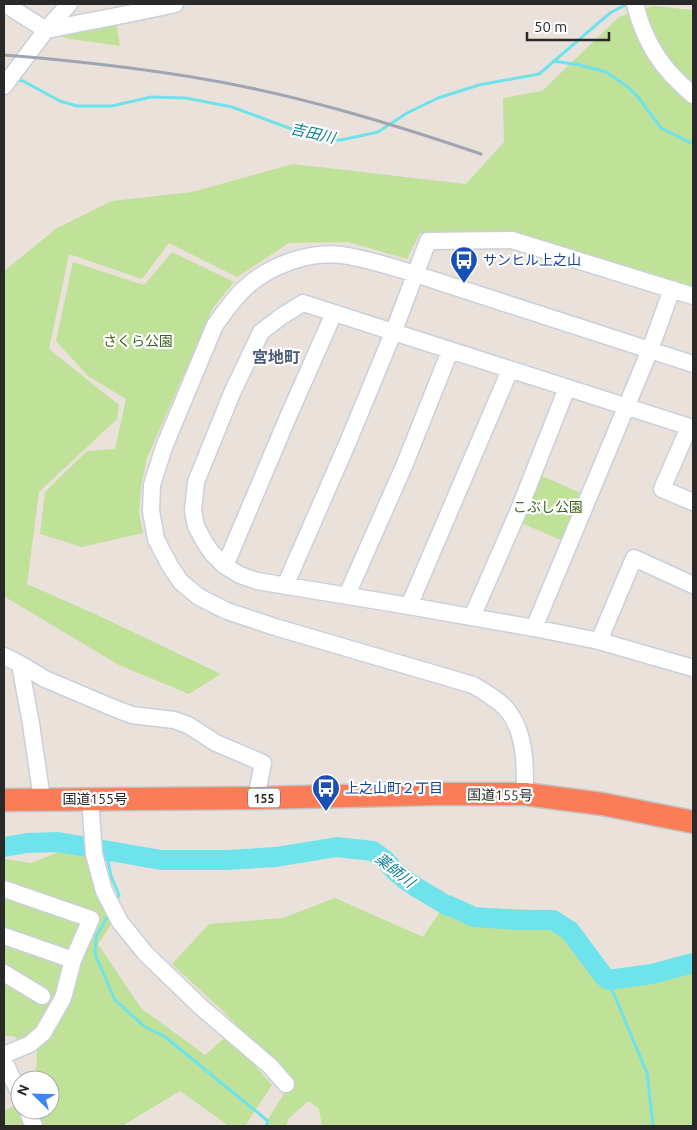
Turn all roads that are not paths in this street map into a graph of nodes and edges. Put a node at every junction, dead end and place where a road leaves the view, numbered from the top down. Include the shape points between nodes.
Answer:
1 (5, 4) edge
2 (69, 4) edge
3 (175, 4) edge
4 (636, 7) edge
5 (46, 30) junction
6 (4, 86) edge
7 (693, 95) edge
8 (415, 274) junction
9 (672, 289) junction
10 (693, 296) edge
11 (334, 313) junction
12 (393, 333) junction
13 (650, 350) junction
14 (450, 351) junction
15 (693, 364) edge
16 (510, 370) junction
17 (568, 388) junction
18 (626, 406) junction
19 (691, 428) edge
20 (693, 502) edge
21 (225, 566) junction
22 (693, 585) edge
23 (285, 586) junction
24 (347, 596) junction
25 (409, 606) junction
26 (472, 617) junction
27 (534, 628) junction
28 (599, 641) junction
29 (4, 656) edge
30 (20, 664) junction
31 (693, 668) edge
32 (525, 794) junction
33 (256, 798) junction
34 (42, 799) junction
35 (90, 799) junction
36 (4, 800) edge
37 (693, 822) edge
38 (4, 890) edge
39 (4, 936) edge
40 (73, 960) junction
41 (4, 973) edge
42 (42, 996) dead end
43 (4, 1055) edge
44 (4, 1061) edge
45 (10, 1080) edge
46 (286, 1084) dead end

1 - 5 street
2 - 5 street
3 - 5 street
4 - 7 street via 647,40 665,68
5 - 6 street
8 - 9 street via 428,241 512,240
8 - 12 street
8 - 13 street
8 - 32 street via 346,255 328,254 293,260 266,272 244,288 215,325 164,447 152,485 151,511 156,539 181,582 199,597 227,611 473,685 489,695 508,711 520,732
9 - 10 street
9 - 13 street
11 - 12 street
11 - 21 street
11 - 21 street via 303,303 261,332 232,393 196,482 193,511 205,543
12 - 14 street
12 - 23 street
13 - 15 street
13 - 18 street
14 - 16 street
14 - 24 street
16 - 17 street
16 - 25 street
17 - 18 street
17 - 26 street
18 - 19 street
18 - 27 street
19 - 20 street via 662,489
21 - 23 street via 257,581
22 - 28 street via 634,558
23 - 24 street
24 - 25 street
25 - 26 street
26 - 27 street
27 - 28 street
28 - 31 street
29 - 30 street
30 - 33 street via 45,679 116,710 188,725 216,743 263,763
30 - 34 street
32 - 33 highway, 国道155号 / 155
32 - 37 highway, 国道155号 / 155 via 602,804
33 - 35 highway, 国道155号 / 155
34 - 35 highway, 国道155号 / 155
34 - 36 highway, 国道155号 / 155
35 - 46 street via 94,854 104,890 120,922 146,954
38 - 40 street via 92,919
39 - 40 street
40 - 43 street via 63,998 43,1033 30,1044
41 - 42 street
44 - 45 street

